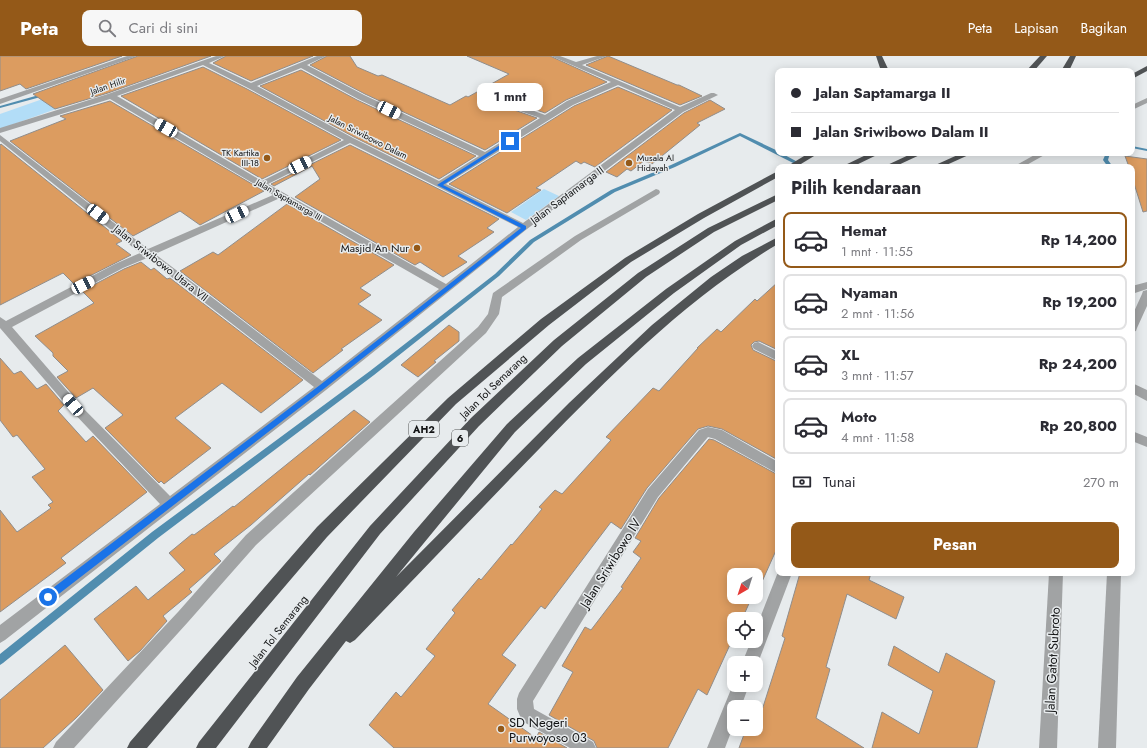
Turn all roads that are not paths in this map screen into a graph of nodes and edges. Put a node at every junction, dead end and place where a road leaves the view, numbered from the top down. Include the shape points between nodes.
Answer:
1 (134, 56) edge
2 (222, 56) edge
3 (323, 56) edge
4 (554, 56) edge
5 (604, 56) edge
6 (879, 56) edge
7 (1044, 56) edge
8 (1073, 56) edge
9 (204, 62) junction
10 (302, 65) junction
11 (575, 65) junction
12 (884, 68) edge
13 (1033, 68) edge
14 (1067, 68) edge
15 (1147, 68) edge
16 (1135, 75) edge
17 (618, 82) junction
18 (251, 86) junction
19 (483, 95) dead end
20 (714, 95) dead end
21 (111, 96) junction
22 (1147, 100) edge
23 (0, 102) edge
24 (1135, 106) edge
25 (680, 110) junction
26 (546, 118) junction
27 (0, 131) edge
28 (0, 137) edge
29 (350, 140) junction
30 (486, 156) junction
31 (810, 156) edge
32 (871, 156) edge
33 (913, 156) edge
34 (962, 156) edge
35 (1038, 156) edge
36 (795, 164) edge
37 (852, 164) edge
38 (895, 164) edge
39 (942, 164) edge
40 (1023, 164) edge
41 (774, 176) edge
42 (262, 184) junction
43 (439, 185) junction
44 (656, 192) dead end
45 (280, 195) junction
46 (775, 198) edge
47 (775, 223) edge
48 (524, 228) junction
49 (775, 242) edge
50 (147, 253) junction
51 (1147, 285) edge
52 (447, 289) junction
53 (1135, 289) edge
54 (1147, 294) edge
55 (1135, 312) edge
56 (2, 324) edge
57 (758, 346) dead end
58 (775, 355) edge
59 (322, 387) junction
60 (1135, 390) edge
61 (1147, 396) edge
62 (1135, 437) edge
63 (1147, 442) edge
64 (775, 466) edge
65 (169, 504) junction
66 (784, 576) edge
67 (1056, 576) edge
68 (1114, 576) edge
69 (0, 635) edge
70 (753, 656) edge
71 (303, 683) junction
72 (738, 692) edge
73 (62, 748) edge
74 (136, 748) edge
75 (205, 748) edge
76 (257, 748) edge
77 (587, 748) edge
78 (716, 748) edge
79 (1048, 748) edge
80 (1108, 748) edge

1 - 23 street
2 - 9 street, Jalan Hilir
3 - 10 street
4 - 11 street
5 - 11 street
6 - 12 highway
7 - 13 highway
8 - 14 highway
9 - 18 street, Jalan Sriwibowo Dalam
9 - 21 street, Jalan Hilir
10 - 18 street
10 - 30 street via 361,97
11 - 17 street
15 - 16 highway
17 - 25 street
17 - 26 street via 579,98
18 - 29 street, Jalan Sriwibowo Dalam
19 - 26 street
20 - 25 street, Jalan Saptamarga II
21 - 27 street, Jalan Hilir
21 - 42 street, Jalan Saptamarga III
22 - 24 street
25 - 48 street, Jalan Saptamarga II
26 - 30 street
28 - 50 street, Jalan Sriwibowo Utara VII
29 - 42 street
29 - 43 street, Jalan Sriwibowo Dalam
30 - 43 street
31 - 36 highway
32 - 37 highway
33 - 38 highway
34 - 39 highway
35 - 40 street
41 - 74 highway, AH2 via 628,260 545,322 452,401 322,532
42 - 45 street, Jalan Saptamarga III
43 - 48 street, Jalan Sriwibowo Dalam
44 - 73 street via 573,241 497,296 497,308 482,330 251,540
45 - 50 street
45 - 52 street, Jalan Saptamarga III
46 - 75 highway, Jalan Tol Semarang / 6 via 711,230 642,276 558,343 486,412 375,530
47 - 71 highway via 738,243 670,291 582,360 511,428 419,537
48 - 52 street, Jalan Saptamarga II
49 - 71 highway via 749,255 684,303 599,381
50 - 56 street
50 - 59 street, Jalan Sriwibowo Utara VII
51 - 53 street
52 - 59 street, Jalan Saptamarga II
54 - 55 street
56 - 65 street via 73,405
57 - 58 street
59 - 65 street, Jalan Saptamarga II
60 - 61 street
62 - 63 street
64 - 77 street, Jalan Sriwibowo IV via 718,434 708,432 703,434 653,493 525,700 528,715
65 - 69 street, Jalan Saptamarga II
66 - 70 street
67 - 79 street, Jalan Gatot Subroto
68 - 80 street
71 - 76 highway
72 - 78 street

